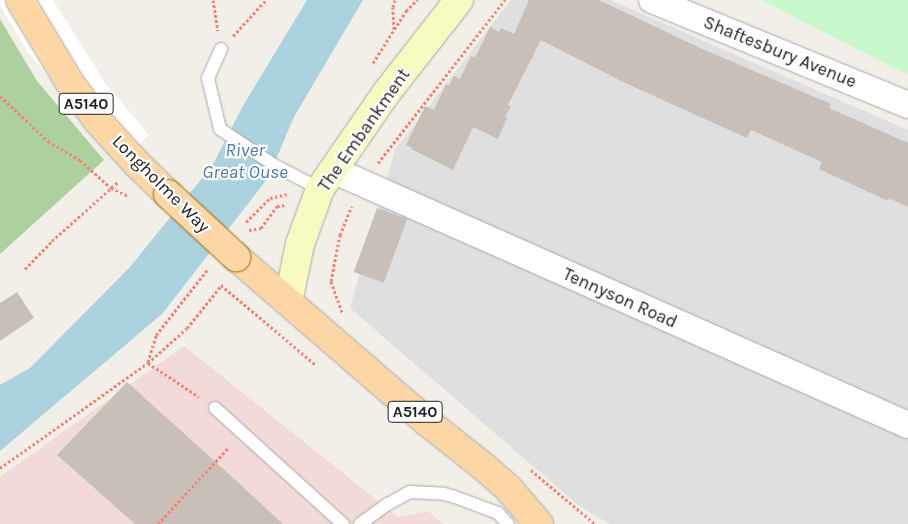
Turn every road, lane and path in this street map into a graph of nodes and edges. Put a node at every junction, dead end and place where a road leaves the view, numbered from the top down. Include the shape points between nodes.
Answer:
1 (213, 0) edge
2 (266, 0) edge
3 (394, 0) edge
4 (459, 0) edge
5 (505, 0) edge
6 (652, 0) edge
7 (20, 1) edge
8 (394, 30) dead end
9 (221, 49) junction
10 (0, 96) edge
11 (908, 105) edge
12 (137, 164) junction
13 (326, 180) junction
14 (361, 184) junction
15 (112, 188) junction
16 (136, 199) dead end
17 (246, 222) dead end
18 (249, 230) dead end
19 (209, 268) dead end
20 (25, 270) dead end
21 (288, 302) junction
22 (344, 318) dead end
23 (148, 363) junction
24 (318, 366) dead end
25 (215, 408) joint
26 (908, 425) edge
27 (242, 432) junction
28 (527, 467) dead end
29 (0, 468) edge
30 (363, 522) edge
31 (158, 524) edge
32 (344, 524) edge
33 (508, 524) edge
34 (539, 524) edge
35 (595, 524) edge

1 - 9 path
2 - 9 path
3 - 8 path
4 - 13 street, The Embankment via 387,92
5 - 14 path
6 - 11 street, Shaftesbury Avenue
7 - 12 main road, Longholme Way / A5140 via 70,83 98,121
9 - 13 lane via 208,78 220,130 274,165
10 - 15 path via 48,141 80,160
12 - 15 path
12 - 21 main road, Longholme Way / A5140, bridge
13 - 14 street, Tennyson Road
13 - 21 street, The Embankment via 300,244
14 - 22 path via 340,235 330,281
14 - 26 street, Tennyson Road
15 - 16 path
15 - 20 path via 52,241
17 - 18 path via 270,198 290,193 289,205 277,206 261,228
19 - 23 path via 156,335
21 - 34 main road, A5140 via 412,410 490,472
23 - 24 path via 187,328 222,285
23 - 25 path
23 - 29 path
25 - 27 lane
27 - 31 path
27 - 32 lane
28 - 35 path
30 - 33 lane via 410,492 444,494 498,513

